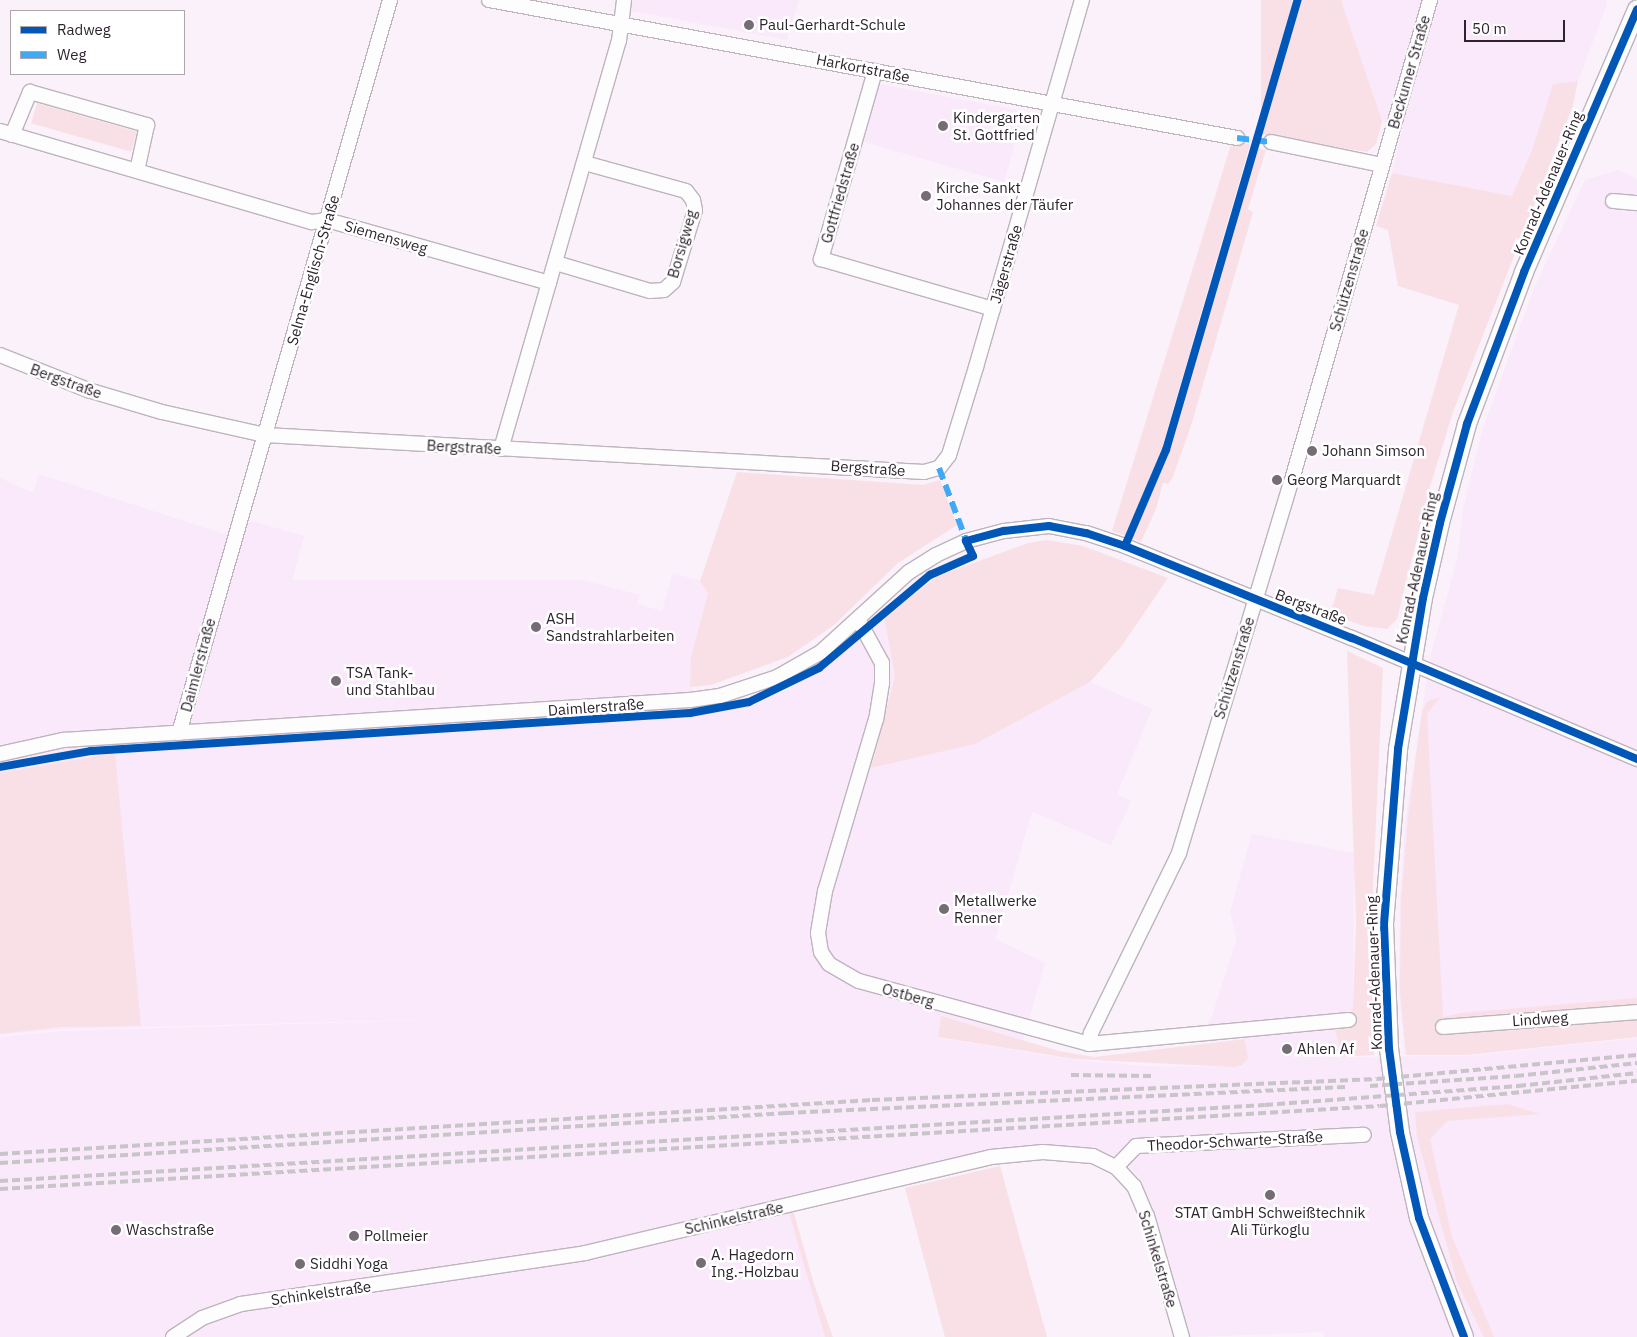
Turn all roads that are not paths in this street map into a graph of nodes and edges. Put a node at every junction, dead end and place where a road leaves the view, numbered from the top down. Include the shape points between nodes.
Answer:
1 (390, 0) edge
2 (489, 0) edge
3 (624, 0) edge
4 (1082, 0) edge
5 (1430, 0) edge
6 (1637, 9) edge
7 (620, 24) junction
8 (875, 71) junction
9 (1053, 103) junction
10 (6, 133) edge
11 (1237, 138) dead end
12 (1271, 142) dead end
13 (1388, 144) joint
14 (584, 163) junction
15 (1382, 165) junction
16 (137, 170) junction
17 (1613, 201) dead end
18 (1637, 203) edge
19 (327, 220) junction
20 (556, 263) junction
21 (549, 283) junction
22 (993, 308) junction
23 (0, 355) edge
24 (265, 436) junction
25 (502, 449) junction
26 (939, 468) joint
27 (232, 539) joint
28 (966, 541) joint
29 (1254, 601) junction
30 (858, 619) junction
31 (1411, 664) junction
32 (179, 733) junction
33 (0, 754) edge
34 (1637, 759) edge
35 (1637, 1012) edge
36 (1349, 1020) dead end
37 (1443, 1027) dead end
38 (1089, 1044) junction
39 (1364, 1135) dead end
40 (1116, 1167) junction
41 (173, 1337) edge
42 (1182, 1337) edge
43 (1464, 1337) edge

1 - 19 street, Selma-Englisch-Straße
2 - 7 street, Harkortstraße
3 - 7 street
4 - 9 street, Jägerstraße
5 - 13 street, Beckumer Straße
6 - 31 main road, Konrad-Adenauer-Ring via 1524,272 1470,415 1440,523
7 - 8 street, Harkortstraße
7 - 14 street via 619,41
8 - 9 street, Harkortstraße
8 - 22 street, Gottfriedstraße via 821,259
9 - 11 street, Harkortstraße
9 - 22 street, Jägerstraße
10 - 16 street, Siemensweg
10 - 16 street, Siemensweg via 30,92 147,125
12 - 15 street
13 - 15 street, Schützenstraße
14 - 20 street
14 - 20 street, Borsigweg via 686,191 695,210 673,282 664,290 650,292
15 - 29 street, Schützenstraße
16 - 19 street, Siemensweg via 312,222
17 - 18 street
19 - 21 street, Siemensweg
19 - 24 street, Selma-Englisch-Straße
20 - 21 street
21 - 25 street
22 - 26 street, Jägerstraße via 949,455
23 - 24 street, Bergstraße via 88,390 162,412
24 - 25 street, Bergstraße
24 - 27 street, Selma-Englisch-Straße
25 - 26 street, Bergstraße via 924,472
27 - 32 street, Daimlerstraße
28 - 29 street, Bergstraße via 1028,527 1068,529 1125,546
28 - 30 street, Daimlerstraße via 909,572
29 - 31 street, Bergstraße
29 - 38 street, Schützenstraße via 1179,853 1091,1033
30 - 32 street, Daimlerstraße via 821,652 777,677 705,698
30 - 38 street, Ostberg via 882,664 882,684 876,719 825,891 818,933 821,952 829,964 859,981
31 - 34 street, Bergstraße
31 - 43 main road, Konrad-Adenauer-Ring via 1398,749 1386,871 1384,924 1389,1049 1400,1132 1417,1210
32 - 33 street, Daimlerstraße via 63,740
35 - 37 street, Lindweg
36 - 38 street, Ostberg
39 - 40 street, Theodor-Schwarte-Straße via 1136,1146
40 - 41 street, Schinkelstraße via 1093,1156 1070,1152 991,1157 585,1253 241,1304 202,1318
40 - 42 street, Schinkelstraße via 1134,1186 1147,1216

